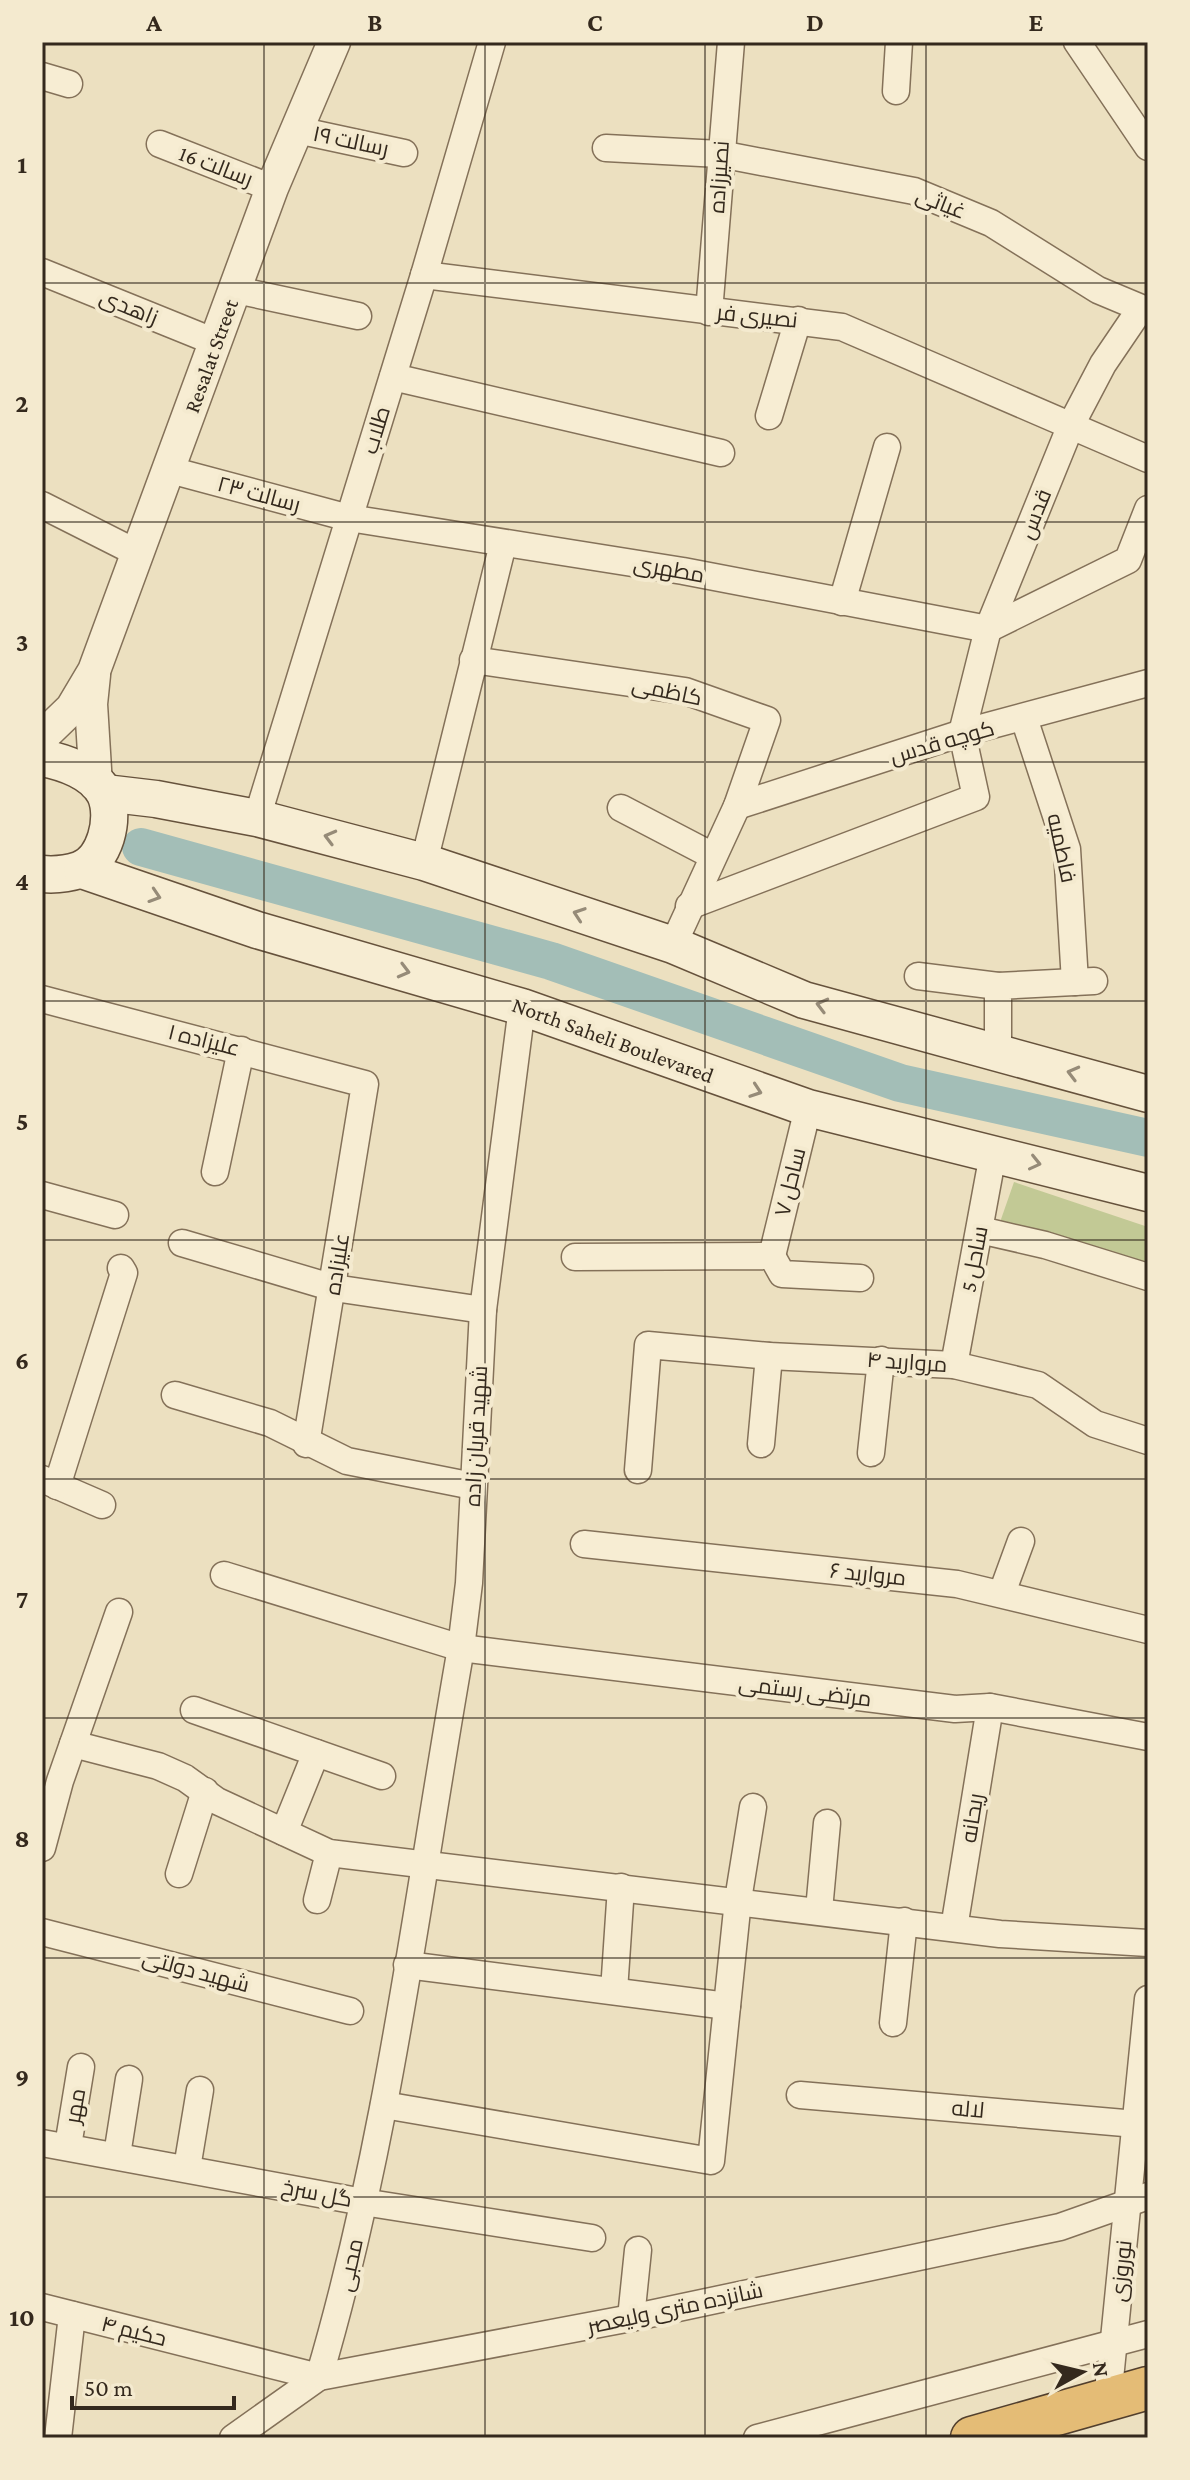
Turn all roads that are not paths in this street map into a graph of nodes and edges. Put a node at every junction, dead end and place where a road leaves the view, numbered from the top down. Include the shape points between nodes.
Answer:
1 (334, 42) edge
2 (492, 42) edge
3 (731, 42) edge
4 (899, 42) edge
5 (1077, 42) edge
6 (42, 76) edge
7 (69, 84) dead end
8 (896, 91) dead end
9 (297, 130) junction
10 (160, 144) dead end
11 (1148, 147) edge
12 (606, 148) dead end
13 (404, 153) dead end
14 (720, 154) junction
15 (272, 188) junction
16 (42, 272) edge
17 (424, 275) junction
18 (236, 290) junction
19 (1141, 308) joint
20 (709, 312) junction
21 (358, 316) dead end
22 (798, 320) junction
23 (215, 342) junction
24 (393, 377) junction
25 (769, 416) dead end
26 (1071, 425) junction
27 (887, 447) dead end
28 (721, 453) dead end
29 (1148, 459) edge
30 (170, 470) junction
31 (42, 505) edge
32 (1148, 509) edge
33 (349, 518) junction
34 (503, 544) junction
35 (139, 554) junction
36 (842, 602) junction
37 (988, 629) junction
38 (473, 660) junction
39 (94, 671) junction
40 (1148, 683) edge
41 (1024, 718) junction
42 (962, 733) junction
43 (42, 737) edge
44 (42, 758) edge
45 (100, 789) junction
46 (737, 806) junction
47 (621, 808) dead end
48 (257, 818) junction
49 (713, 856) junction
50 (424, 862) junction
51 (82, 870) junction
52 (42, 874) edge
53 (689, 906) junction
54 (673, 945) junction
55 (918, 976) dead end
56 (998, 986) junction
57 (42, 999) edge
58 (522, 1007) junction
59 (241, 1050) junction
60 (998, 1053) junction
61 (365, 1084) joint
62 (1148, 1094) edge
63 (808, 1108) junction
64 (993, 1154) junction
65 (215, 1172) dead end
66 (1148, 1193) edge
67 (42, 1195) edge
68 (115, 1215) dead end
69 (980, 1230) junction
70 (182, 1243) dead end
71 (772, 1256) junction
72 (575, 1257) dead end
73 (121, 1268) dead end
74 (1148, 1277) edge
75 (860, 1278) dead end
76 (334, 1288) junction
77 (483, 1310) junction
78 (769, 1356) junction
79 (881, 1360) junction
80 (954, 1365) junction
81 (175, 1395) dead end
82 (1148, 1441) edge
83 (306, 1444) junction
84 (761, 1444) dead end
85 (871, 1453) dead end
86 (638, 1470) dead end
87 (50, 1482) edge
88 (473, 1486) junction
89 (102, 1505) dead end
90 (1021, 1541) dead end
91 (584, 1544) dead end
92 (224, 1575) dead end
93 (1002, 1593) junction
94 (119, 1612) dead end
95 (1148, 1630) edge
96 (461, 1648) junction
97 (990, 1707) junction
98 (194, 1710) dead end
99 (1148, 1737) edge
100 (73, 1744) junction
101 (316, 1753) junction
102 (382, 1776) dead end
103 (51, 1777) edge
104 (205, 1791) junction
105 (753, 1807) dead end
106 (827, 1823) dead end
107 (284, 1832) junction
108 (42, 1846) edge
109 (329, 1853) junction
110 (423, 1864) junction
111 (179, 1874) dead end
112 (621, 1887) junction
113 (317, 1900) dead end
114 (738, 1900) junction
115 (819, 1910) junction
116 (904, 1921) junction
117 (954, 1928) junction
118 (42, 1932) edge
119 (1148, 1943) edge
120 (407, 1965) junction
121 (614, 1991) junction
122 (1148, 1999) edge
123 (727, 2006) junction
124 (350, 2011) dead end
125 (893, 2023) dead end
126 (81, 2067) dead end
127 (129, 2079) dead end
128 (200, 2090) dead end
129 (800, 2095) dead end
130 (384, 2105) junction
131 (1136, 2124) junction
132 (55, 2144) edge
133 (117, 2155) junction
134 (187, 2168) junction
135 (1139, 2198) edge
136 (363, 2202) junction
137 (592, 2238) dead end
138 (638, 2250) dead end
139 (42, 2307) edge
140 (72, 2315) junction
141 (631, 2318) junction
142 (1148, 2334) edge
143 (1113, 2345) junction
144 (319, 2377) junction
145 (1148, 2388) edge
146 (1108, 2399) junction
147 (58, 2438) edge
148 (233, 2438) edge
149 (757, 2438) edge
150 (972, 2438) edge

1 - 9 street, Resalat Street
2 - 17 street, طلاب
3 - 14 street, نصیرزاده
4 - 8 street
5 - 11 street
6 - 7 street
9 - 13 street, رسالت ۱۹
9 - 15 street, Resalat Street
10 - 15 street, رسالت 16
12 - 14 street, غیاثی
14 - 19 street, غیاثی via 933,197 991,223 1098,290
14 - 20 street, نصیرزاده
15 - 18 street, Resalat Street
16 - 23 street, زاهدی
17 - 20 street, نصیری فر
17 - 24 street, طلاب
18 - 21 street
18 - 23 street, Resalat Street
19 - 26 street, قدس
20 - 22 street, نصیری فر
22 - 25 street
22 - 26 street, نصیری فر via 861,332
23 - 30 street, Resalat Street
24 - 28 street
24 - 33 street, طلاب
26 - 29 street, نصیری فر
26 - 37 street, قدس
27 - 36 street
30 - 33 street, رسالت ۲۳
30 - 35 street, Resalat Street
31 - 35 street
32 - 37 street via 1128,560
33 - 34 street, مطهری
33 - 48 street, طلاب
34 - 36 street, مطهری
34 - 38 street
35 - 39 street, Resalat Street
36 - 37 street, مطهری
37 - 42 street, قدس
38 - 46 street, کاظمی via 685,691 761,716 768,726
38 - 50 street
39 - 43 street via 72,708
39 - 45 street via 91,704
40 - 41 street, کوچه قدس
41 - 42 street, کوچه قدس
41 - 56 street, فاطمیه via 1067,849 1084,981
42 - 46 street, کوچه قدس
42 - 53 street via 976,797
44 - 45 main road via 83,771
45 - 48 main road
45 - 51 main road via 108,814 103,844
46 - 49 street
47 - 49 street
50 -> 48 main road
49 - 53 street
54 -> 50 main road
51 - 52 main road
51 -> 58 main road, North Saheli Boulevared via 257,930
53 - 54 street
60 -> 54 main road via 804,1000
55 - 56 street
56 - 60 street
57 - 59 street, علیزاده ۱
58 -> 63 main road, North Saheli Boulevared
58 - 77 street, شهید قربان زاده
59 - 61 street, علیزاده ۱
59 - 65 street
62 -> 60 main road
61 - 76 street, علیزاده
63 - 64 main road, North Saheli Boulevared
63 - 71 street, ساحل ۷
64 -> 66 main road, North Saheli Boulevared
64 - 69 street, ساحل 5
67 - 68 street
69 - 74 street
69 - 80 street, ساحل 5
70 - 76 street
71 - 72 street
71 - 75 street via 782,1274
73 - 87 street via 124,1273
76 - 77 street
76 - 83 street, علیزاده
77 - 88 street, شهید قربان زاده
78 - 79 street, مروارید ۴
78 - 84 street
78 - 86 street, مروارید ۴ via 648,1345
79 - 80 street, مروارید ۴
79 - 85 street
80 - 82 street, مروارید ۴ via 1038,1385 1095,1424
81 - 83 street via 270,1423
83 - 88 street via 347,1461
87 - 89 street
88 - 96 street, شهید قربان زاده
90 - 93 street
91 - 93 street, مروارید ۶
92 - 96 street, مرتضی رستمی
93 - 95 street, مروارید ۶
94 - 100 street
96 - 97 street, مرتضی رستمی via 955,1709
96 - 110 street, شهید قربان زاده
97 - 99 street, مرتضی رستمی
97 - 117 street, ریحانه
98 - 101 street
100 - 103 street
100 - 104 street via 158,1766
101 - 102 street
101 - 107 street
103 - 108 street
104 - 107 street
104 - 111 street
105 - 114 street
106 - 115 street
107 - 109 street
109 - 110 street
109 - 113 street
110 - 112 street
110 - 120 street, شهید قربان زاده
112 - 114 street
112 - 121 street
114 - 115 street
114 - 123 street
115 - 116 street
116 - 117 street
116 - 125 street
117 - 119 street via 1051,1940
118 - 124 street, شهید دولتی
120 - 121 street
120 - 130 street, محبی
121 - 123 street
122 - 131 street, نوروزی
123 - 130 street via 711,2161
126 - 132 street, مهر
127 - 133 street
128 - 134 street
129 - 131 street, لاله
130 - 136 street, محبی
131 - 135 street, نوروزی
132 - 133 street, گل سرخ
133 - 134 street, گل سرخ
134 - 136 street, گل سرخ
135 - 141 street, شانزده متری ولیعصر via 1060,2227
135 - 143 street, نوروزی
136 - 137 street, گل سرخ
136 - 144 street, محبی via 345,2290
138 - 141 street
139 - 140 street, حکیم ۴
140 - 144 street, حکیم ۴
140 - 147 street
141 - 144 street, شانزده متری ولیعصر
142 - 143 street
143 - 146 street, نوروزی
143 - 149 street
144 - 148 street, شانزده متری ولیعصر
145 - 146 highway
146 - 150 highway

